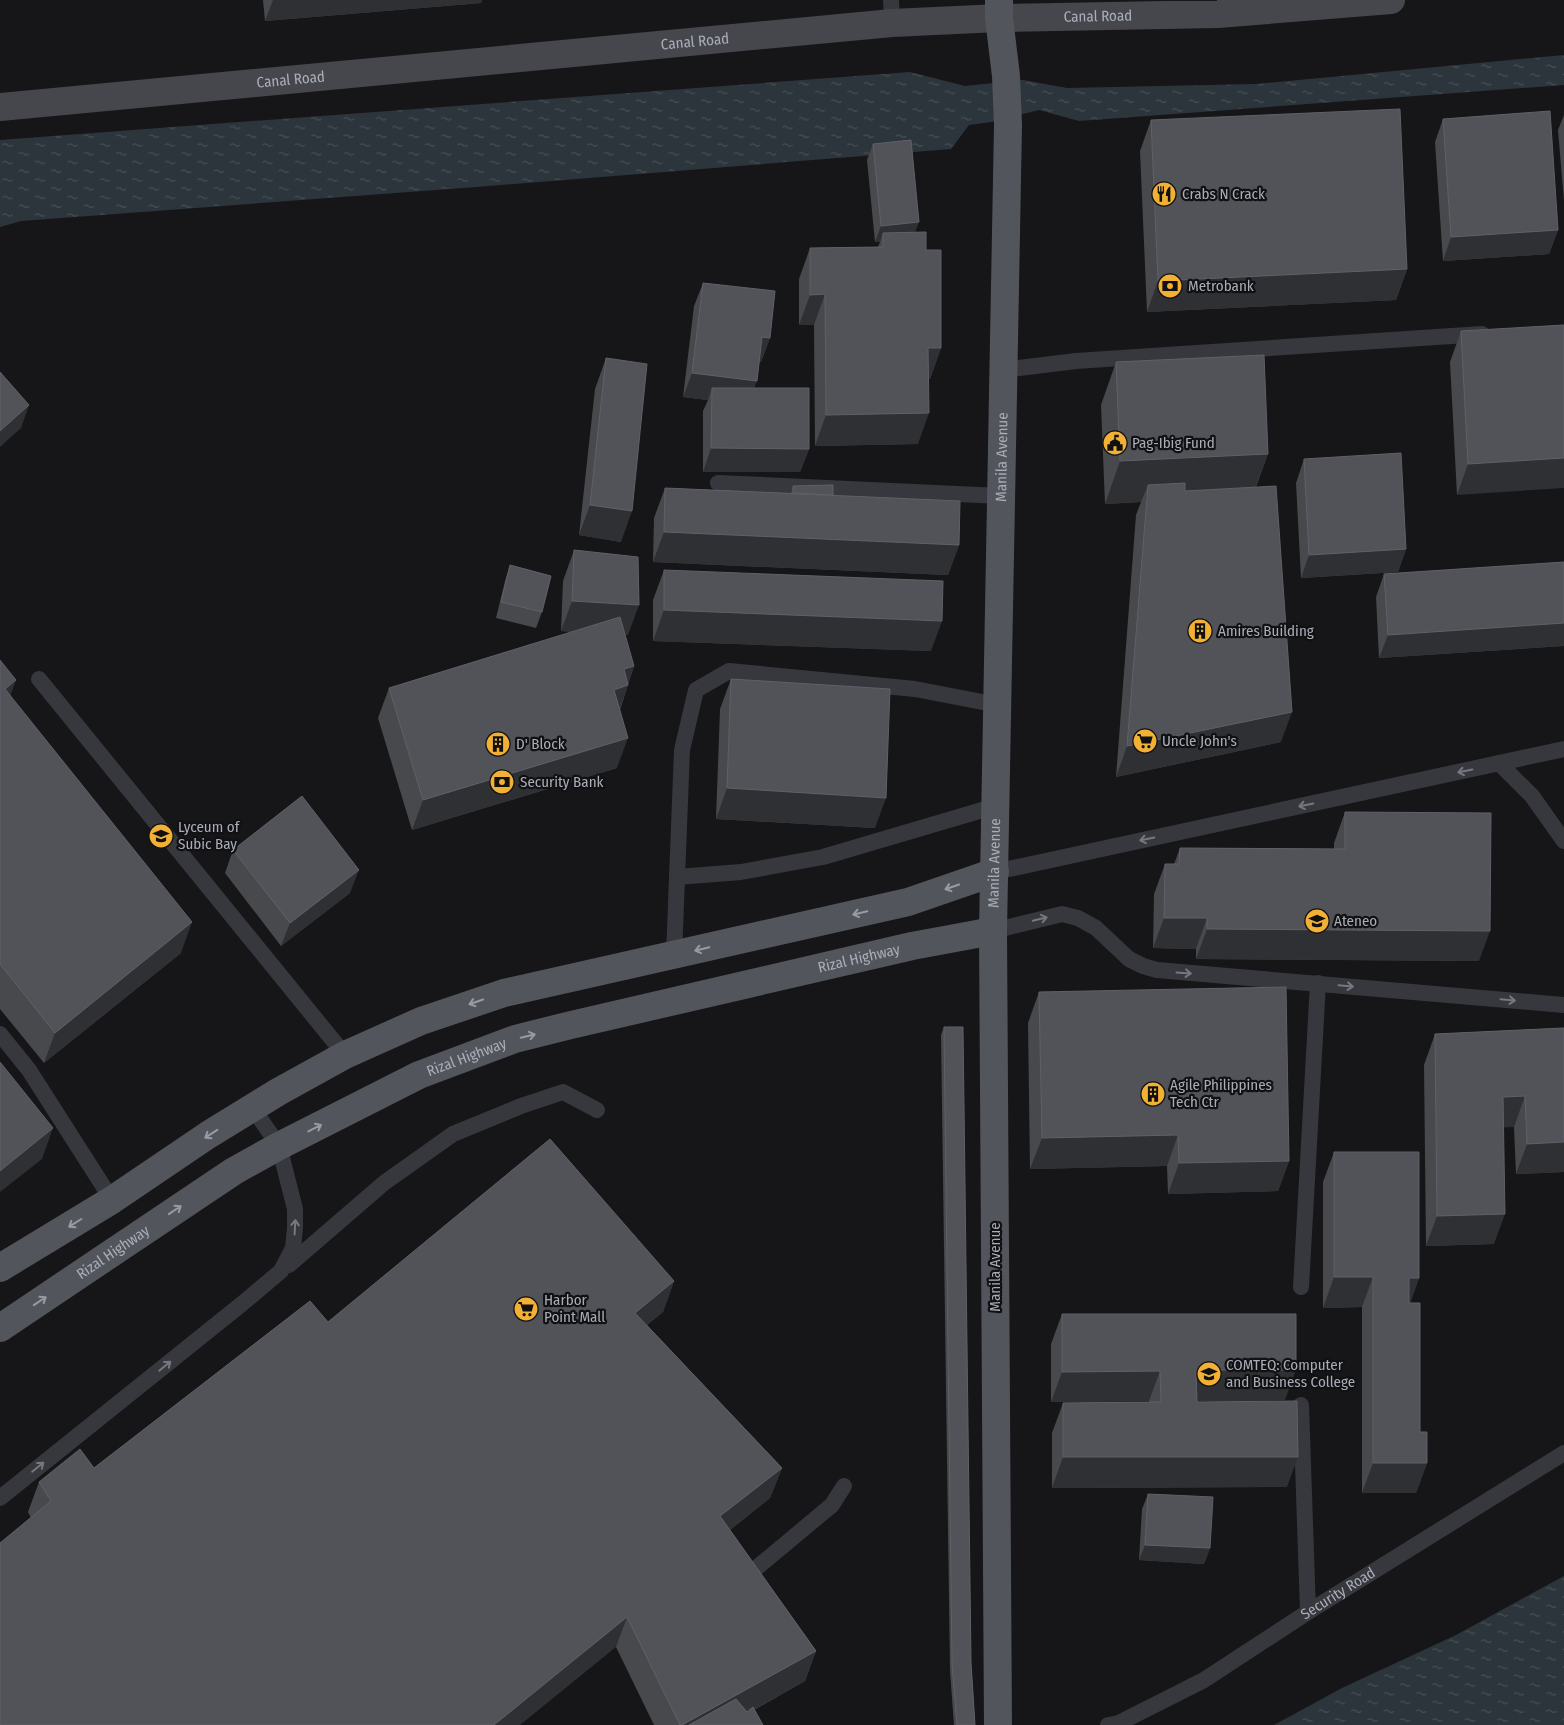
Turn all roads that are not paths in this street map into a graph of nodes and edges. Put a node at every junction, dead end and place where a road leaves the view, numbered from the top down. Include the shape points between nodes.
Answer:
1 (1391, 0) edge
2 (1219, 7) edge
3 (999, 9) edge
4 (892, 12) edge
5 (0, 107) edge
6 (1499, 332) edge
7 (1003, 370) junction
8 (718, 483) dead end
9 (1001, 496) junction
10 (39, 679) dead end
11 (998, 705) junction
12 (1564, 749) edge
13 (1499, 764) junction
14 (996, 806) junction
15 (1564, 841) edge
16 (995, 872) junction
17 (677, 877) junction
18 (993, 931) junction
19 (674, 955) junction
20 (1318, 983) junction
21 (1564, 1005) edge
22 (0, 1034) edge
23 (345, 1055) junction
24 (252, 1107) junction
25 (598, 1110) dead end
26 (279, 1146) junction
27 (112, 1200) junction
28 (0, 1268) edge
29 (281, 1271) junction
30 (1301, 1287) dead end
31 (0, 1328) edge
32 (1301, 1405) dead end
33 (1564, 1453) edge
34 (844, 1486) dead end
35 (0, 1498) edge
36 (742, 1580) edge
37 (1308, 1612) junction
38 (998, 1725) edge
39 (1108, 1725) edge

1 - 2 main road, Canal Road
2 - 3 main road, Canal Road
3 - 4 main road, Canal Road
3 - 7 main road, Manila Avenue via 1008,125
4 - 5 main road, Canal Road
6 - 7 lane via 1076,361
7 - 9 main road, Manila Avenue
8 - 9 lane
9 - 11 main road, Manila Avenue
10 - 23 lane
11 - 14 main road, Manila Avenue
11 - 17 lane via 916,689 729,671 696,690 682,750
12 - 13 lane
13 - 15 lane via 1532,796
13 -> 16 lane
14 - 16 main road, Manila Avenue
14 - 17 lane via 823,857 741,872
16 - 18 main road, Manila Avenue
16 -> 19 main road via 908,902
17 - 19 lane
18 -> 20 lane via 1062,914 1096,928 1129,959 1157,970
26 -> 18 main road, Rizal Highway via 419,1075 515,1039 912,946
18 - 38 main road, Manila Avenue
19 -> 23 main road via 504,993 421,1021
20 -> 21 lane
20 - 30 lane
22 - 27 lane via 29,1070
23 - 24 main road
24 - 26 lane
24 -> 27 main road
25 - 29 lane via 563,1092 453,1134 384,1183
29 -> 26 lane via 294,1248 295,1210
31 -> 26 main road, Rizal Highway via 234,1171
27 -> 28 main road
35 -> 29 lane
32 - 37 lane
33 - 37 lane, Security Road
34 - 36 lane via 832,1505
37 - 39 lane, Security Road via 1204,1680 1119,1723

